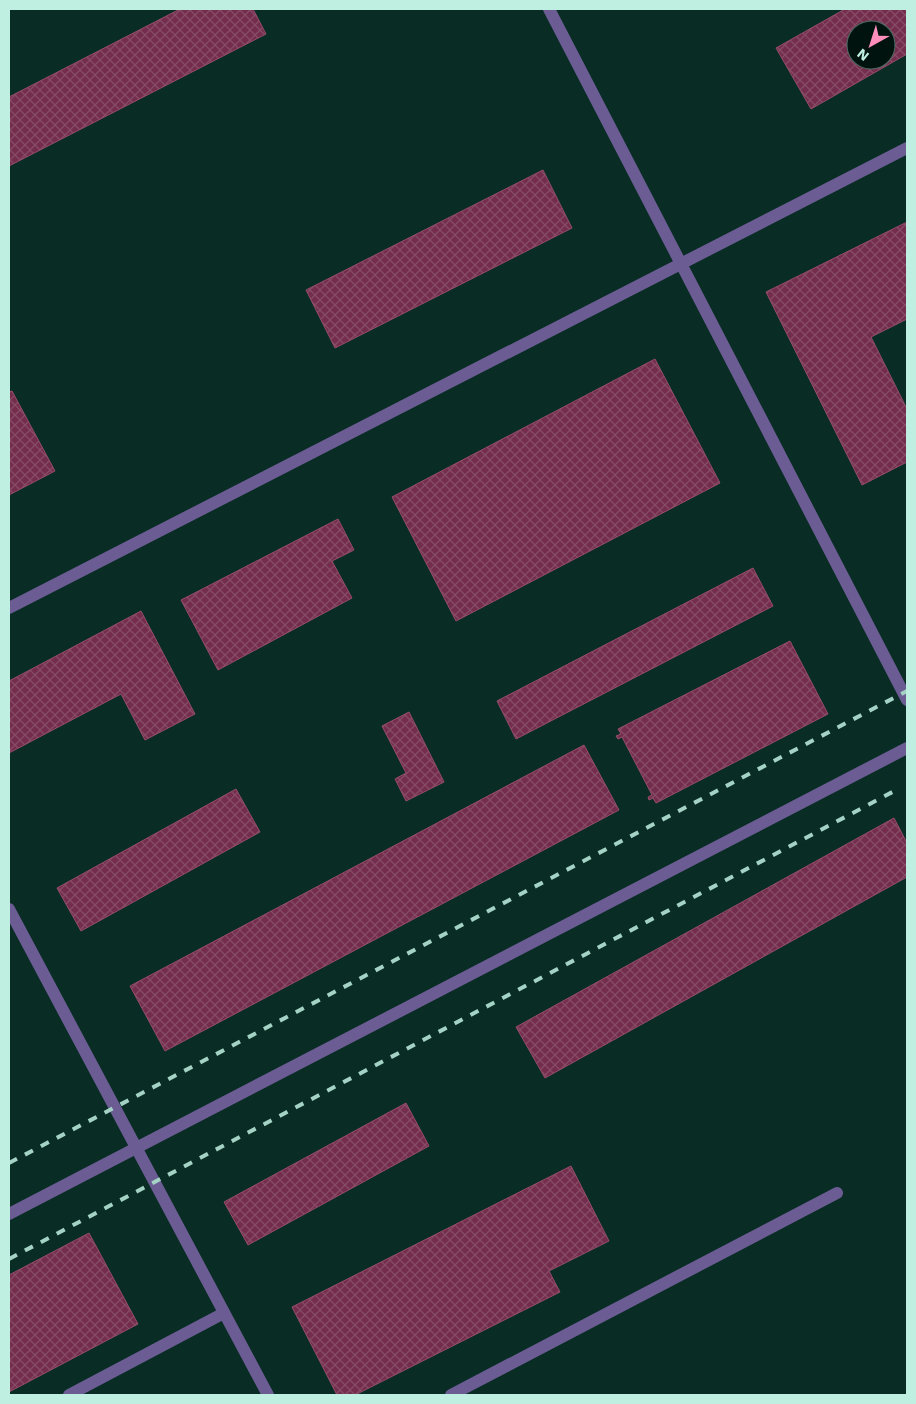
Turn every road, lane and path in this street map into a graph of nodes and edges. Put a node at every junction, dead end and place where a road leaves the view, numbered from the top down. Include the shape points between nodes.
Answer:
1 (550, 9) edge
2 (907, 148) edge
3 (682, 264) junction
4 (9, 608) edge
5 (907, 700) edge
6 (907, 748) edge
7 (9, 909) edge
8 (137, 1148) junction
9 (837, 1193) dead end
10 (9, 1214) edge
11 (224, 1313) junction
12 (69, 1395) edge
13 (268, 1395) edge
14 (451, 1395) edge

1 - 3 lane
2 - 3 lane
3 - 4 lane
3 - 5 lane
6 - 8 lane
7 - 8 lane
8 - 10 lane
8 - 11 lane
9 - 14 lane
11 - 12 lane
11 - 13 lane

